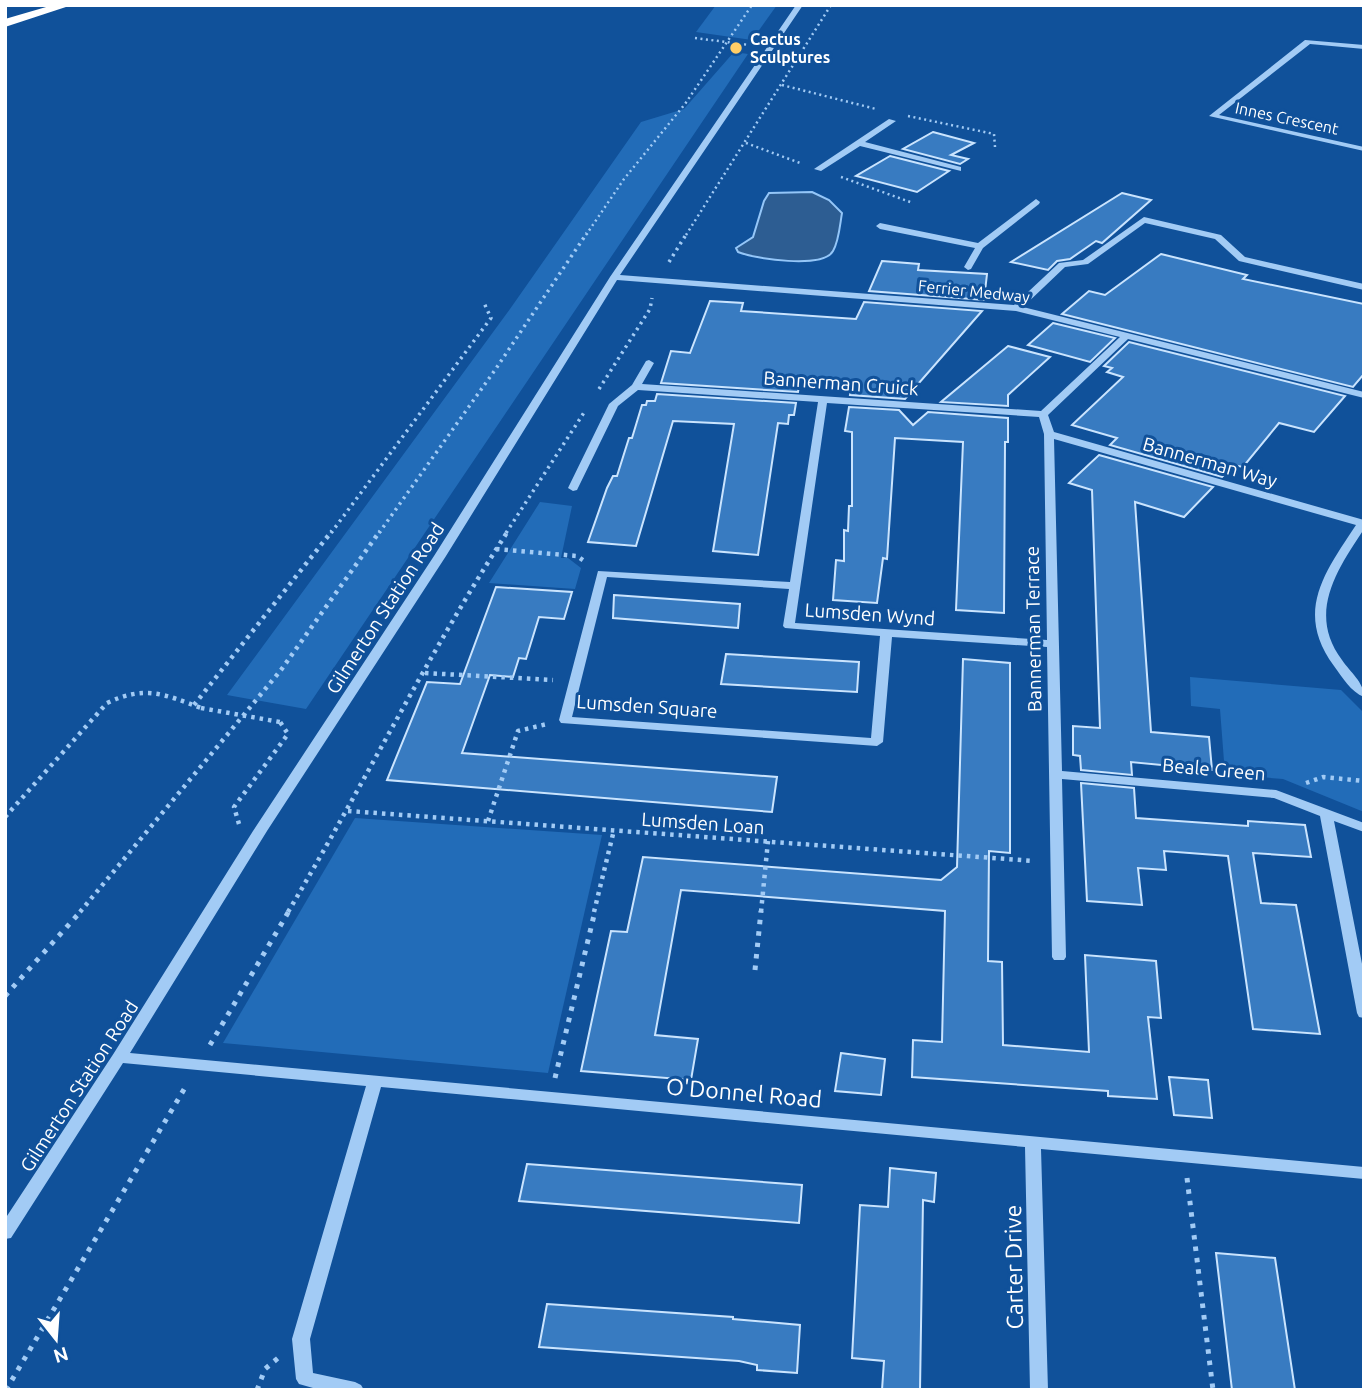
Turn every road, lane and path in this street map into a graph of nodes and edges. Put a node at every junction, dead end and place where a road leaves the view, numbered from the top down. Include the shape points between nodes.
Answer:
1 (23, 5) edge
2 (66, 5) edge
3 (752, 5) edge
4 (800, 5) edge
5 (831, 5) edge
6 (5, 10) edge
7 (5, 23) edge
8 (695, 38) dead end
9 (727, 42) junction
10 (1364, 47) edge
11 (771, 49) junction
12 (892, 121) dead end
13 (859, 143) junction
14 (1364, 149) edge
15 (818, 169) dead end
16 (958, 169) dead end
17 (1036, 202) dead end
18 (880, 226) dead end
19 (980, 246) junction
20 (968, 267) dead end
21 (614, 277) junction
22 (657, 280) junction
23 (1364, 287) edge
24 (484, 303) dead end
25 (1016, 308) junction
26 (1126, 336) junction
27 (649, 363) dead end
28 (636, 387) junction
29 (597, 393) dead end
30 (1364, 395) edge
31 (823, 399) junction
32 (590, 404) dead end
33 (1043, 414) junction
34 (1049, 434) junction
35 (573, 488) dead end
36 (1362, 523) edge
37 (496, 548) junction
38 (603, 573) junction
39 (795, 586) junction
40 (886, 633) junction
41 (1053, 644) junction
42 (425, 673) junction
43 (575, 681) junction
44 (1364, 693) edge
45 (194, 705) junction
46 (565, 720) junction
47 (1055, 774) junction
48 (1364, 781) edge
49 (1276, 794) junction
50 (348, 811) junction
51 (1326, 814) junction
52 (5, 817) edge
53 (488, 821) junction
54 (1364, 828) edge
55 (614, 830) junction
56 (260, 831) junction
57 (768, 842) junction
58 (1057, 862) junction
59 (1059, 957) dead end
60 (755, 970) dead end
61 (5, 996) edge
62 (1364, 1013) edge
63 (119, 1057) junction
64 (199, 1065) junction
65 (375, 1081) junction
66 (550, 1097) junction
67 (1033, 1143) junction
68 (1184, 1157) junction
69 (1364, 1173) edge
70 (5, 1233) edge
71 (6, 1390) edge
72 (355, 1390) edge
73 (1039, 1390) edge
74 (1213, 1390) edge

1 - 6 highway
2 - 7 highway
3 - 9 path
4 - 11 street, Gilmerton Station Road
5 - 22 path
8 - 9 path
9 - 11 path
9 - 61 path via 685,104 624,179 281,670
10 - 14 street, Innes Crescent via 1308,41 1213,116
11 - 21 street, Gilmerton Station Road
12 - 13 street
13 - 15 lane
13 - 16 street
17 - 19 street
18 - 19 street
19 - 20 street
21 - 22 street, Ferrier Medway
21 - 56 street, Gilmerton Station Road via 440,556
22 - 25 street, Ferrier Medway
22 - 29 path via 650,309
23 - 25 street via 1242,259 1218,237 1144,220 1085,262 1062,265
24 - 45 path via 491,318 438,393
25 - 26 street, Ferrier Medway
26 - 30 street, Ferrier Medway
26 - 33 street
27 - 28 street
28 - 31 street, Bannerman Cruick
28 - 35 street via 614,404
31 - 33 street, Bannerman Cruick
31 - 39 street, Lumsden Wynd
32 - 37 path
33 - 34 street, Bannerman Terrace
34 - 36 street, Bannerman Way
34 - 41 street, Bannerman Terrace
36 - 44 street via 1322,588 1318,614 1328,648
37 - 38 path via 577,556
37 - 42 path
38 - 39 street
38 - 43 street, Lumsden Square
39 - 40 street, Lumsden Wynd via 789,626
40 - 41 street, Lumsden Wynd
40 - 46 street, Lumsden Square via 877,741
41 - 47 street, Bannerman Terrace
42 - 43 path
42 - 50 path
43 - 46 street, Lumsden Square
45 - 52 path via 152,690 129,691 107,703
45 - 56 path, bridge via 280,722 288,734 234,807 237,824
46 - 53 path via 518,731
47 - 49 street, Beale Green
47 - 58 street, Bannerman Terrace
48 - 49 path via 1323,777
49 - 51 street, Beale Green
50 - 53 path, Lumsden Loan
50 - 64 path
51 - 54 street, Beale Green
51 - 62 street
53 - 55 path, Lumsden Loan
55 - 57 path, Lumsden Loan
55 - 66 path
56 - 63 street, Gilmerton Station Road
57 - 58 path, Lumsden Loan
57 - 60 path
58 - 59 street, Bannerman Terrace
63 - 64 street, O'Donnel Road
63 - 70 street, Gilmerton Station Road
64 - 65 street, O'Donnel Road
64 - 71 path
65 - 66 street, O'Donnel Road
65 - 72 street via 301,1339 305,1379
66 - 67 street, O'Donnel Road
67 - 68 street, O'Donnel Road
67 - 73 street, Carter Drive
68 - 69 street, O'Donnel Road
68 - 74 path

